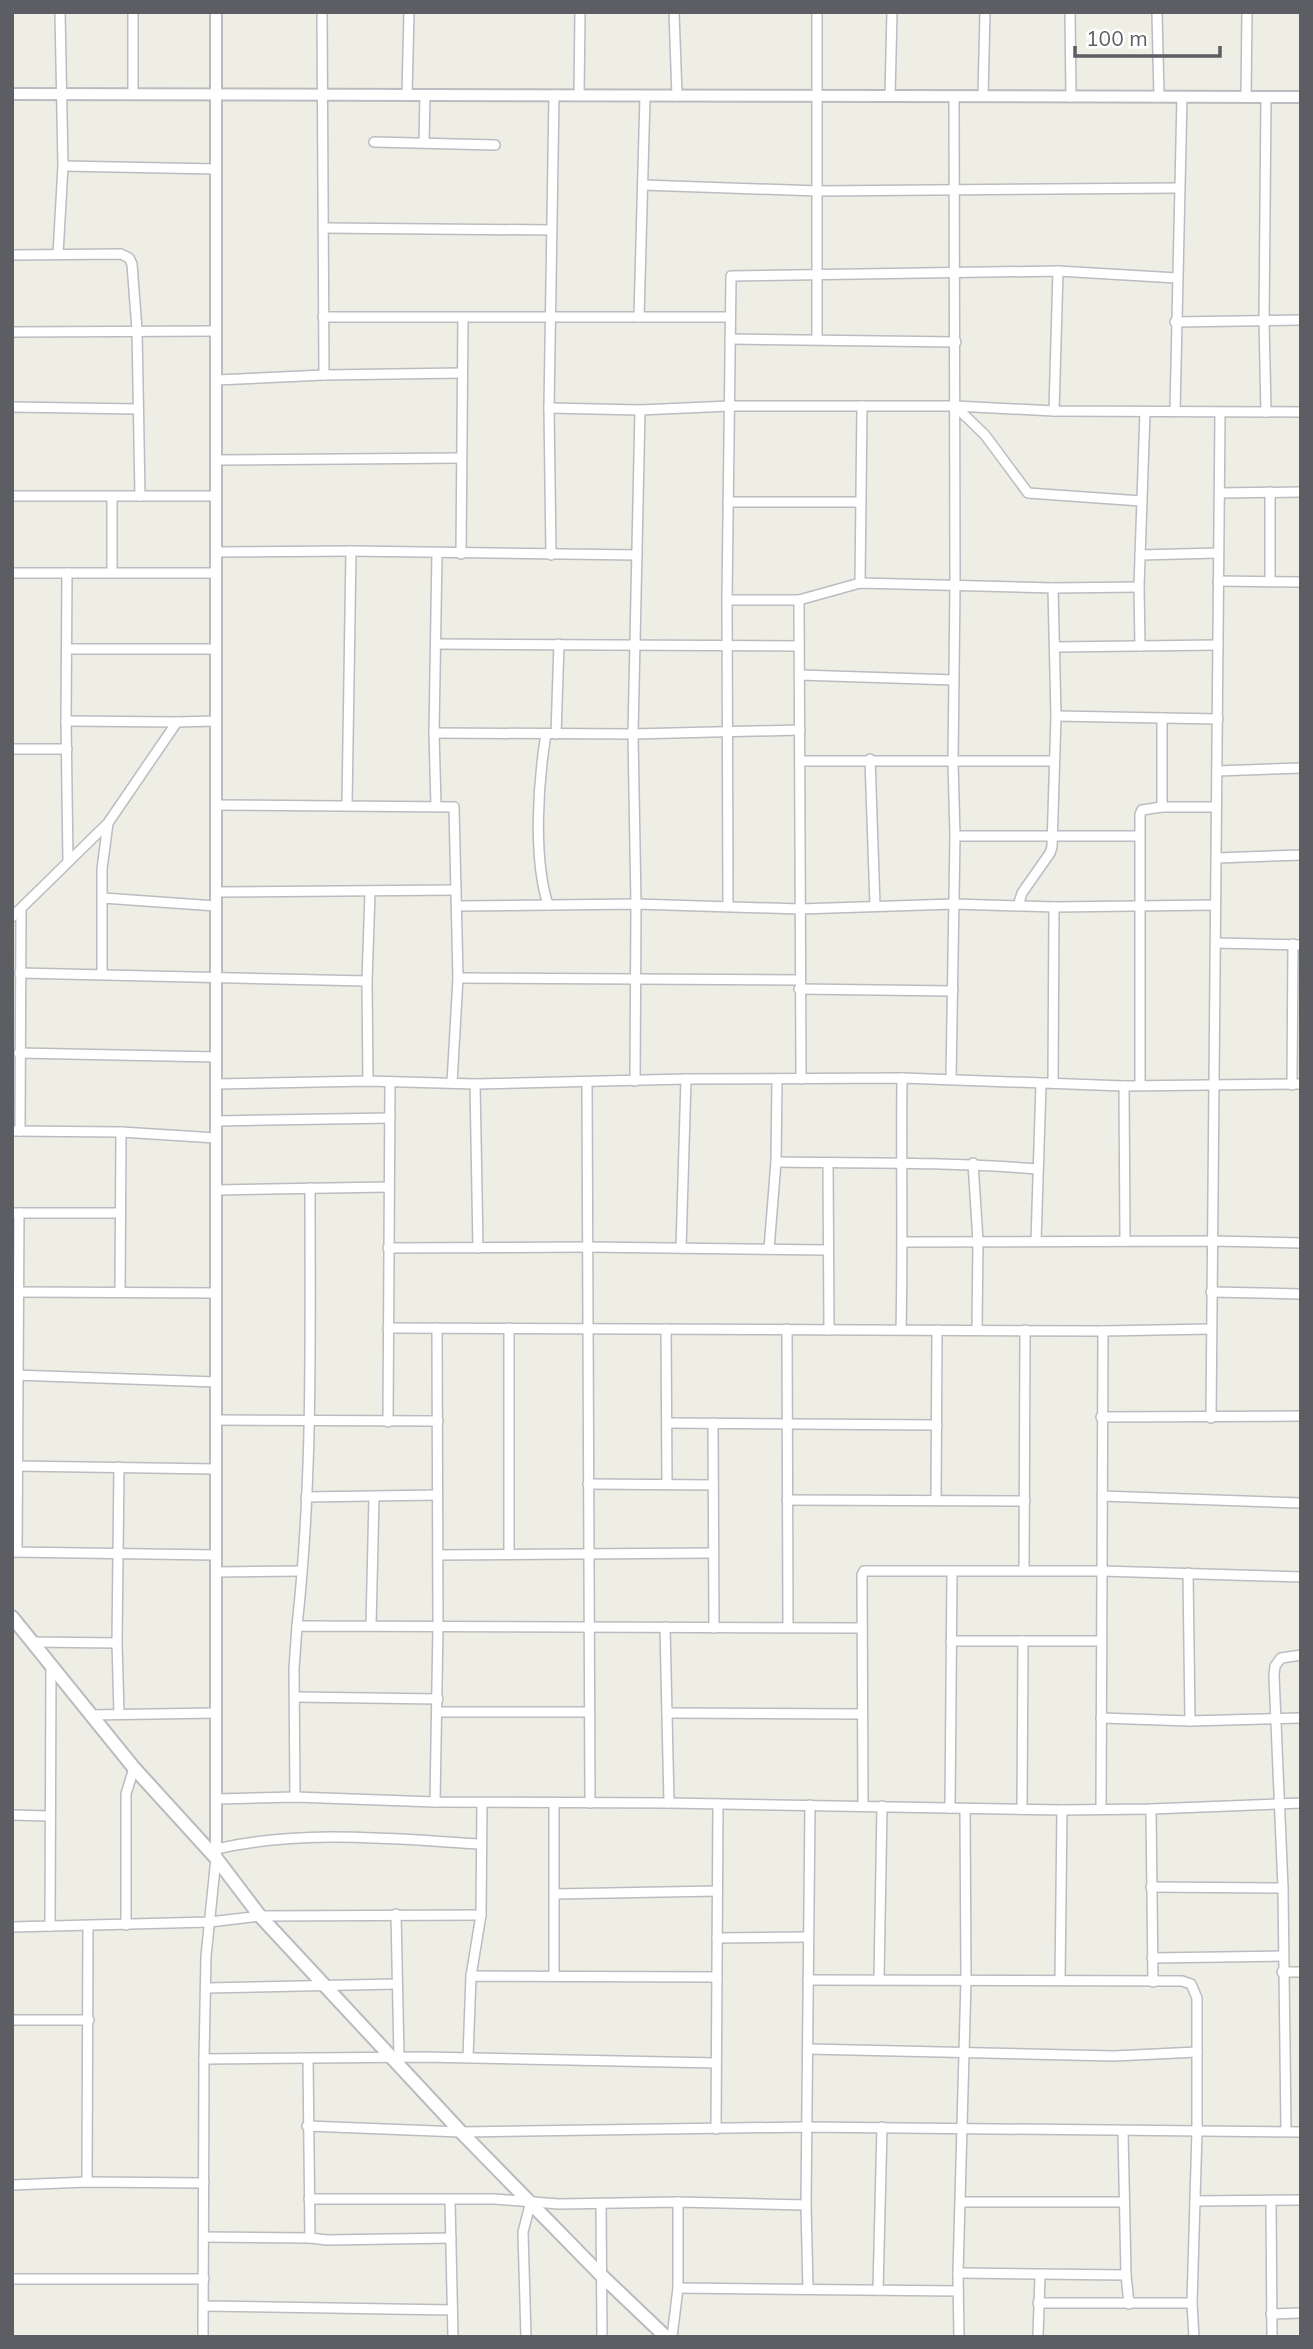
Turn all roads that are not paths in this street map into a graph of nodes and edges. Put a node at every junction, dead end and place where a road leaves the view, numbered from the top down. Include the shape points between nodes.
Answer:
1 (60, 12) edge
2 (133, 12) edge
3 (216, 12) edge
4 (322, 12) edge
5 (409, 12) edge
6 (580, 12) edge
7 (674, 12) edge
8 (817, 12) edge
9 (892, 12) edge
10 (985, 12) edge
11 (1070, 12) edge
12 (1157, 12) edge
13 (1247, 12) edge
14 (12, 94) edge
15 (61, 94) junction
16 (133, 94) junction
17 (216, 95) junction
18 (321, 95) junction
19 (407, 95) junction
20 (425, 95) junction
21 (554, 95) junction
22 (579, 95) junction
23 (645, 96) junction
24 (677, 96) junction
25 (817, 96) junction
26 (890, 96) junction
27 (954, 96) junction
28 (984, 96) junction
29 (1071, 97) junction
30 (1158, 97) junction
31 (1182, 97) junction
32 (1247, 97) junction
33 (1266, 97) junction
34 (1301, 97) edge
35 (374, 142) dead end
36 (424, 142) junction
37 (495, 145) dead end
38 (63, 166) junction
39 (216, 169) junction
40 (643, 185) junction
41 (1178, 188) junction
42 (818, 191) junction
43 (955, 192) junction
44 (324, 228) junction
45 (552, 230) junction
46 (58, 254) junction
47 (12, 256) edge
48 (1058, 271) junction
49 (956, 272) junction
50 (818, 275) junction
51 (1177, 278) junction
52 (323, 317) junction
53 (639, 317) junction
54 (730, 317) junction
55 (463, 318) junction
56 (551, 318) junction
57 (1301, 320) edge
58 (1264, 321) junction
59 (1175, 323) junction
60 (137, 330) junction
61 (216, 331) junction
62 (12, 332) edge
63 (730, 339) junction
64 (817, 339) junction
65 (956, 342) junction
66 (462, 373) junction
67 (324, 375) junction
68 (216, 380) junction
69 (730, 406) junction
70 (862, 406) junction
71 (955, 406) junction
72 (12, 407) edge
73 (549, 408) junction
74 (138, 409) junction
75 (640, 410) junction
76 (1054, 411) junction
77 (1175, 411) junction
78 (1145, 412) junction
79 (1220, 412) junction
80 (1266, 412) junction
81 (1301, 412) edge
82 (461, 458) junction
83 (216, 460) junction
84 (1270, 492) junction
85 (1301, 492) edge
86 (1220, 493) junction
87 (12, 496) edge
88 (140, 496) junction
89 (216, 496) junction
90 (112, 497) junction
91 (1141, 501) junction
92 (728, 502) junction
93 (859, 502) junction
94 (351, 551) junction
95 (216, 552) junction
96 (438, 553) junction
97 (1219, 553) junction
98 (461, 554) junction
99 (551, 555) junction
100 (637, 555) junction
101 (1140, 555) junction
102 (12, 573) edge
103 (67, 573) junction
104 (112, 573) junction
105 (216, 573) junction
106 (1218, 581) junction
107 (1270, 581) junction
108 (1301, 582) edge
109 (860, 583) junction
110 (956, 585) junction
111 (1139, 587) junction
112 (1053, 588) junction
113 (727, 600) junction
114 (799, 600) junction
115 (436, 644) junction
116 (559, 644) junction
117 (635, 644) junction
118 (727, 644) junction
119 (1218, 645) junction
120 (799, 646) junction
121 (1140, 646) junction
122 (1055, 647) junction
123 (67, 649) junction
124 (216, 649) junction
125 (800, 675) junction
126 (954, 680) junction
127 (1056, 716) junction
128 (1161, 718) junction
129 (1218, 719) junction
130 (66, 721) junction
131 (216, 721) junction
132 (177, 722) junction
133 (800, 730) junction
134 (434, 733) junction
135 (727, 733) junction
136 (551, 734) junction
137 (633, 734) junction
138 (67, 748) junction
139 (12, 749) edge
140 (870, 759) junction
141 (800, 761) junction
142 (1054, 761) junction
143 (953, 762) junction
144 (1301, 768) edge
145 (1217, 771) junction
146 (347, 804) junction
147 (216, 805) junction
148 (436, 806) junction
149 (1162, 807) junction
150 (1216, 807) junction
151 (108, 823) junction
152 (955, 836) junction
153 (1139, 836) junction
154 (1052, 837) junction
155 (1301, 855) edge
156 (1217, 858) junction
157 (68, 861) junction
158 (456, 890) junction
159 (216, 892) junction
160 (370, 892) junction
161 (103, 898) junction
162 (636, 904) junction
163 (954, 904) junction
164 (457, 905) junction
165 (548, 905) junction
166 (875, 905) junction
167 (1216, 905) junction
168 (216, 906) junction
169 (728, 906) junction
170 (1018, 906) junction
171 (1141, 906) junction
172 (1054, 907) junction
173 (21, 909) junction
174 (800, 909) junction
175 (12, 917) edge
176 (1216, 943) junction
177 (1297, 945) edge
178 (20, 973) junction
179 (103, 974) junction
180 (216, 977) junction
181 (458, 978) junction
182 (635, 979) junction
183 (367, 981) junction
184 (799, 984) junction
185 (953, 991) junction
186 (19, 1053) junction
187 (216, 1057) junction
188 (902, 1078) junction
189 (686, 1079) junction
190 (777, 1079) junction
191 (801, 1079) junction
192 (951, 1079) junction
193 (368, 1081) junction
194 (635, 1081) junction
195 (390, 1082) junction
196 (452, 1083) junction
197 (587, 1083) junction
198 (1053, 1083) junction
199 (216, 1084) junction
200 (475, 1084) junction
201 (1041, 1084) junction
202 (1140, 1085) junction
203 (1297, 1085) edge
204 (1124, 1086) junction
205 (1214, 1087) junction
206 (390, 1118) junction
207 (216, 1121) junction
208 (16, 1131) edge
209 (121, 1132) junction
210 (216, 1138) junction
211 (776, 1162) junction
212 (828, 1163) junction
213 (973, 1163) junction
214 (901, 1165) junction
215 (1038, 1169) junction
216 (389, 1186) junction
217 (310, 1188) junction
218 (216, 1190) junction
219 (16, 1213) edge
220 (120, 1213) junction
221 (978, 1241) junction
222 (1036, 1241) junction
223 (1125, 1241) junction
224 (1212, 1241) junction
225 (903, 1242) junction
226 (1301, 1243) edge
227 (587, 1247) junction
228 (388, 1248) junction
229 (478, 1248) junction
230 (681, 1248) junction
231 (769, 1249) junction
232 (827, 1250) junction
233 (19, 1292) junction
234 (120, 1292) junction
235 (1211, 1292) junction
236 (216, 1293) junction
237 (1301, 1294) edge
238 (388, 1328) junction
239 (438, 1328) junction
240 (509, 1328) junction
241 (587, 1329) junction
242 (666, 1329) junction
243 (787, 1329) junction
244 (829, 1329) junction
245 (1211, 1329) junction
246 (901, 1330) junction
247 (937, 1330) junction
248 (977, 1330) junction
249 (1025, 1331) junction
250 (1103, 1331) junction
251 (15, 1375) edge
252 (216, 1382) junction
253 (1301, 1416) edge
254 (1101, 1417) junction
255 (1211, 1418) junction
256 (216, 1420) junction
257 (309, 1421) junction
258 (438, 1421) junction
259 (387, 1422) junction
260 (667, 1423) junction
261 (713, 1423) junction
262 (786, 1423) junction
263 (937, 1424) junction
264 (16, 1466) junction
265 (118, 1467) junction
266 (216, 1469) junction
267 (588, 1484) junction
268 (667, 1484) junction
269 (713, 1485) junction
270 (437, 1495) junction
271 (1102, 1496) junction
272 (306, 1497) junction
273 (374, 1498) junction
274 (936, 1499) junction
275 (787, 1500) junction
276 (1026, 1501) junction
277 (1301, 1503) edge
278 (15, 1552) edge
279 (118, 1553) junction
280 (713, 1553) junction
281 (589, 1554) junction
282 (216, 1555) junction
283 (438, 1555) junction
284 (509, 1555) junction
285 (1024, 1570) junction
286 (302, 1571) junction
287 (1102, 1571) junction
288 (216, 1572) junction
289 (952, 1572) junction
290 (1188, 1573) junction
291 (1301, 1577) edge
292 (12, 1616) edge
293 (297, 1626) junction
294 (371, 1626) junction
295 (438, 1626) junction
296 (588, 1627) junction
297 (665, 1627) junction
298 (714, 1628) junction
299 (788, 1628) junction
300 (862, 1628) junction
301 (951, 1640) junction
302 (1023, 1641) junction
303 (1100, 1641) junction
304 (33, 1642) junction
305 (117, 1643) junction
306 (1301, 1656) edge
307 (51, 1665) junction
308 (295, 1697) junction
309 (438, 1699) junction
310 (438, 1712) junction
311 (588, 1712) junction
312 (216, 1713) junction
313 (667, 1713) junction
314 (119, 1714) junction
315 (862, 1714) junction
316 (90, 1715) junction
317 (1101, 1718) junction
318 (1277, 1718) junction
319 (1301, 1718) edge
320 (1190, 1721) junction
321 (134, 1768) junction
322 (295, 1797) junction
323 (216, 1799) junction
324 (435, 1802) junction
325 (482, 1803) junction
326 (554, 1803) junction
327 (590, 1803) junction
328 (669, 1803) junction
329 (1280, 1803) junction
330 (1301, 1803) edge
331 (718, 1804) junction
332 (810, 1805) junction
333 (863, 1805) junction
334 (882, 1806) junction
335 (950, 1808) junction
336 (965, 1809) junction
337 (1022, 1809) junction
338 (1101, 1809) junction
339 (1151, 1809) junction
340 (1062, 1810) junction
341 (12, 1815) edge
342 (49, 1816) junction
343 (481, 1844) junction
344 (216, 1853) junction
345 (1151, 1887) junction
346 (1283, 1888) junction
347 (717, 1891) junction
348 (555, 1894) junction
349 (396, 1914) junction
350 (481, 1915) junction
351 (260, 1916) junction
352 (211, 1922) junction
353 (126, 1925) junction
354 (50, 1926) junction
355 (88, 1926) junction
356 (12, 1927) edge
357 (808, 1937) junction
358 (717, 1938) junction
359 (1282, 1956) junction
360 (1152, 1958) junction
361 (1282, 1972) junction
362 (1301, 1972) edge
363 (471, 1976) junction
364 (554, 1976) junction
365 (717, 1977) junction
366 (879, 1979) junction
367 (808, 1980) junction
368 (966, 1980) junction
369 (1060, 1980) junction
370 (1153, 1982) junction
371 (396, 1984) junction
372 (322, 1985) junction
373 (206, 1988) junction
374 (12, 2020) edge
375 (89, 2020) junction
376 (809, 2049) junction
377 (963, 2051) junction
378 (1197, 2052) junction
379 (394, 2057) junction
380 (468, 2057) junction
381 (204, 2059) junction
382 (308, 2059) junction
383 (716, 2063) junction
384 (307, 2126) junction
385 (807, 2127) junction
386 (882, 2127) junction
387 (962, 2128) junction
388 (716, 2129) junction
389 (1123, 2131) junction
390 (1197, 2131) junction
391 (1286, 2131) junction
392 (461, 2132) junction
393 (1301, 2132) edge
394 (87, 2182) junction
395 (204, 2183) junction
396 (12, 2185) edge
397 (309, 2199) junction
398 (1301, 2200) edge
399 (450, 2201) junction
400 (531, 2201) junction
401 (1195, 2201) junction
402 (678, 2202) junction
403 (962, 2202) junction
404 (1124, 2202) junction
405 (1270, 2202) junction
406 (601, 2203) junction
407 (806, 2205) junction
408 (204, 2236) junction
409 (310, 2238) junction
410 (451, 2238) junction
411 (958, 2273) junction
412 (1126, 2274) junction
413 (601, 2275) junction
414 (1040, 2275) junction
415 (12, 2279) edge
416 (204, 2279) junction
417 (678, 2288) junction
418 (808, 2290) junction
419 (878, 2290) junction
420 (958, 2291) junction
421 (1038, 2303) junction
422 (1192, 2303) junction
423 (1129, 2304) junction
424 (204, 2306) junction
425 (452, 2310) junction
426 (1301, 2313) edge
427 (1271, 2314) junction
428 (203, 2337) edge
429 (453, 2337) edge
430 (526, 2337) edge
431 (602, 2337) edge
432 (666, 2337) edge
433 (672, 2337) edge
434 (959, 2337) edge
435 (1038, 2337) edge
436 (1194, 2337) edge
437 (1272, 2337) edge

1 - 15 street
2 - 16 street
3 - 17 street
4 - 18 street
5 - 19 street
6 - 22 street
7 - 24 street
8 - 25 street
9 - 26 street
10 - 28 street
11 - 29 street
12 - 30 street
13 - 32 street
14 - 15 street
15 - 16 street
15 - 38 street
16 - 17 street
17 - 18 street
17 - 39 street
18 - 19 street
18 - 44 street
19 - 20 street
20 - 21 street
20 - 36 street
21 - 22 street
21 - 45 street
22 - 23 street
23 - 24 street
23 - 40 street
24 - 25 street
25 - 26 street
25 - 42 street
26 - 27 street
27 - 28 street
27 - 43 street
28 - 29 street
29 - 30 street
30 - 31 street
31 - 32 street
31 - 41 street
32 - 33 street
33 - 34 street
33 - 58 street
35 - 36 street
36 - 37 street
38 - 39 street
38 - 46 street
39 - 61 street
40 - 42 street
40 - 53 street
41 - 43 street
41 - 51 street
42 - 43 street
42 - 50 street
43 - 49 street
44 - 45 street
44 - 52 street
45 - 56 street
46 - 47 street
46 - 60 street via 121,254 129,258
48 - 49 street
48 - 51 street
48 - 76 street
49 - 50 street
49 - 65 street
50 - 54 street via 731,276
50 - 64 street
51 - 59 street
52 - 55 street
52 - 67 street
53 - 54 street
53 - 56 street
54 - 63 street
55 - 56 street
55 - 66 street
56 - 73 street
57 - 58 street
58 - 59 street
58 - 80 street
59 - 77 street
60 - 61 street
60 - 62 street
60 - 74 street
61 - 68 street
63 - 64 street
63 - 69 street
64 - 65 street
65 - 71 street
66 - 67 street
66 - 82 street
67 - 68 street
68 - 83 street
69 - 70 street
69 - 75 street
69 - 92 street
70 - 71 street
70 - 93 street
71 - 76 street
71 - 91 street via 985,435 1028,493
71 - 110 street
72 - 74 street
73 - 75 street
73 - 99 street
74 - 88 street
75 - 100 street
76 - 78 street
77 - 78 street
77 - 79 street
78 - 91 street
79 - 80 street
79 - 86 street
80 - 81 street
82 - 83 street
82 - 98 street
83 - 89 street
84 - 85 street
84 - 86 street
84 - 107 street
86 - 97 street
87 - 90 street
88 - 89 street
88 - 90 street
89 - 95 street
90 - 104 street
91 - 101 street
92 - 93 street
92 - 113 street
93 - 109 street
94 - 95 street
94 - 96 street
94 - 146 street
95 - 105 street
96 - 98 street
96 - 115 street
97 - 101 street
97 - 106 street
98 - 99 street
99 - 100 street
100 - 117 street
101 - 111 street
102 - 103 street
103 - 104 street
103 - 123 street
104 - 105 street
105 - 124 street
106 - 107 street
106 - 119 street
107 - 108 street
109 - 110 street
109 - 114 street
110 - 112 street
110 - 126 street
111 - 112 street
111 - 121 street
112 - 122 street
113 - 114 street
113 - 118 street
114 - 120 street
115 - 116 street
115 - 134 street
116 - 117 street
116 - 136 street
117 - 118 street
117 - 137 street
118 - 120 street
118 - 135 street
119 - 121 street
119 - 129 street
120 - 125 street
121 - 122 street
122 - 127 street
123 - 124 street
123 - 130 street
124 - 131 street
125 - 126 street
125 - 133 street
126 - 143 street
127 - 128 street
127 - 142 street
128 - 129 street
128 - 149 street
129 - 145 street
130 - 132 street
130 - 138 street
131 - 132 street
131 - 147 street
132 - 151 street
133 - 135 street
133 - 141 street
134 - 136 street
134 - 148 street
135 - 137 street
135 - 169 street
136 - 137 street
136 - 165 street via 542,766 540,841 542,886
137 - 162 street
138 - 139 street
138 - 157 street
140 - 141 street
140 - 143 street
140 - 166 street
141 - 174 street
142 - 143 street
142 - 154 street
143 - 152 street
144 - 145 street
145 - 150 street
146 - 147 street
146 - 148 street
147 - 159 street
148 - 158 street via 455,809
149 - 150 street
149 - 153 street via 1142,810
150 - 156 street
151 - 157 street
151 - 161 street
152 - 154 street
152 - 163 street
153 - 154 street
153 - 171 street
154 - 170 street via 1050,853
155 - 156 street
156 - 167 street
157 - 173 street
158 - 160 street
158 - 164 street
159 - 160 street
159 - 168 street
160 - 183 street
161 - 168 street
161 - 179 street
162 - 165 street
162 - 169 street
162 - 182 street
163 - 166 street
163 - 170 street
163 - 185 street
164 - 165 street
164 - 181 street
166 - 174 street
167 - 171 street
167 - 176 street
168 - 180 street
169 - 174 street
170 - 172 street
171 - 172 street
171 - 202 street
172 - 198 street
173 - 175 street
173 - 178 street
174 - 184 street
176 - 177 street
176 - 205 street
177 - 203 street
178 - 179 street
178 - 186 street
179 - 180 street
180 - 183 street
180 - 187 street
181 - 182 street
181 - 196 street
182 - 184 street
182 - 194 street
183 - 193 street
184 - 185 street
184 - 191 street
185 - 192 street
186 - 187 street
186 - 208 street
187 - 199 street
188 - 191 street
188 - 192 street
188 - 214 street
189 - 190 street
189 - 194 street
189 - 230 street
190 - 191 street
190 - 211 street
192 - 201 street
193 - 195 street
193 - 199 street
194 - 197 street
195 - 196 street
195 - 206 street
196 - 200 street
197 - 200 street
197 - 227 street
198 - 201 street
198 - 204 street
199 - 207 street
200 - 229 street
201 - 215 street
202 - 204 street
202 - 205 street
203 - 205 street
204 - 223 street
205 - 224 street
206 - 207 street
206 - 216 street
207 - 210 street
208 - 209 street
209 - 210 street
209 - 220 street
210 - 218 street
211 - 212 street
211 - 231 street
212 - 214 street
212 - 232 street
213 - 214 street
213 - 215 street
213 - 221 street
214 - 225 street
215 - 222 street
216 - 217 street
216 - 228 street
217 - 218 street
217 - 257 street
218 - 236 street
219 - 220 street
219 - 233 street
220 - 234 street
221 - 222 street
221 - 225 street
221 - 248 street
222 - 223 street
223 - 224 street
224 - 226 street
224 - 235 street
225 - 246 street
227 - 229 street
227 - 230 street
227 - 241 street
228 - 229 street
228 - 238 street
230 - 231 street
231 - 232 street
232 - 244 street
233 - 234 street
233 - 251 street
234 - 236 street
235 - 237 street
235 - 245 street
236 - 252 street
238 - 239 street
238 - 259 street
239 - 240 street
239 - 258 street
240 - 241 street
240 - 284 street
241 - 242 street
241 - 267 street
242 - 243 street
242 - 260 street
243 - 244 street
243 - 262 street
244 - 246 street
245 - 250 street
245 - 255 street
246 - 247 street
247 - 248 street
247 - 263 street
248 - 249 street
249 - 250 street
249 - 276 street
250 - 254 street
251 - 252 street
251 - 264 street
252 - 256 street
253 - 255 street
254 - 255 street
254 - 271 street
256 - 257 street
256 - 266 street
257 - 259 street
257 - 272 street
258 - 259 street
258 - 270 street
260 - 261 street
260 - 268 street
261 - 262 street
261 - 269 street
262 - 263 street
262 - 275 street
263 - 274 street
264 - 265 street
264 - 278 street
265 - 266 street
265 - 279 street
266 - 282 street
267 - 268 street
267 - 281 street
268 - 269 street
269 - 280 street
270 - 273 street
270 - 283 street
271 - 277 street
271 - 287 street
272 - 273 street
272 - 286 street
273 - 294 street
274 - 275 street
274 - 276 street
275 - 299 street
276 - 285 street
278 - 279 street
279 - 282 street
279 - 305 street
280 - 281 street
280 - 298 street
281 - 284 street
281 - 296 street
282 - 288 street
283 - 284 street
283 - 295 street
285 - 287 street
285 - 289 street
286 - 288 street
286 - 293 street
287 - 290 street
287 - 303 street
288 - 312 street
289 - 300 street via 864,1571
289 - 301 street
290 - 291 street
290 - 320 street
292 - 304 main road
293 - 294 street
293 - 308 street
294 - 295 street
295 - 296 street
295 - 309 street
296 - 297 street
296 - 311 street
297 - 298 street
297 - 313 street
298 - 299 street
299 - 300 street
300 - 315 street
301 - 302 street
301 - 335 street
302 - 303 street
302 - 337 street
303 - 317 street
304 - 305 street
304 - 307 main road
305 - 314 street
306 - 318 street via 1281,1658 1275,1667
307 - 316 main road
307 - 342 street
308 - 309 street
308 - 322 street
309 - 310 street
310 - 311 street
310 - 324 street
311 - 327 street
312 - 314 street
312 - 323 street
313 - 315 street
313 - 328 street
314 - 316 street
315 - 333 street
316 - 321 main road
317 - 320 street
317 - 338 street
318 - 319 street
318 - 320 street
318 - 329 street
321 - 344 main road
321 - 353 street via 126,1794
322 - 323 street
322 - 324 street
323 - 344 street
324 - 325 street
325 - 326 street
325 - 343 street
326 - 327 street
326 - 348 street
327 - 328 street
328 - 331 street
329 - 330 street
329 - 339 street
329 - 346 street
331 - 332 street
331 - 347 street
332 - 333 street
332 - 357 street
333 - 334 street
334 - 335 street
334 - 366 street
335 - 336 street
336 - 337 street
336 - 368 street
337 - 340 street
338 - 339 street
338 - 340 street
339 - 345 street
340 - 369 street
341 - 342 street
342 - 354 street
343 - 344 street via 334,1836 260,1840
343 - 350 street
344 - 351 main road
344 - 352 street
345 - 346 street
345 - 360 street
346 - 359 street
347 - 348 street
347 - 358 street
348 - 364 street
349 - 350 street
349 - 351 street
349 - 371 street
350 - 363 street
351 - 352 street
351 - 372 main road
352 - 353 street
352 - 373 street
353 - 355 street
354 - 355 street
354 - 356 street
355 - 375 street
357 - 358 street
357 - 367 street
358 - 365 street
359 - 360 street
359 - 361 street
360 - 370 street
361 - 362 street
361 - 391 street
363 - 364 street
363 - 380 street
364 - 365 street
365 - 383 street
366 - 367 street
366 - 368 street
367 - 376 street
368 - 369 street
368 - 377 street
369 - 370 street
370 - 378 street via 1182,1981 1196,1991
371 - 372 street
371 - 379 street
372 - 373 street
372 - 379 main road
373 - 381 street
374 - 375 street
375 - 394 street
376 - 377 street
376 - 385 street
377 - 378 street via 1114,2056
377 - 387 street
378 - 390 street
379 - 380 street
379 - 382 street
379 - 392 main road
380 - 383 street
381 - 382 street
381 - 395 street
382 - 384 street
383 - 388 street
384 - 392 street
384 - 397 street
385 - 386 street
385 - 388 street
385 - 407 street
386 - 387 street
386 - 419 street
387 - 389 street
387 - 403 street
388 - 392 street
389 - 390 street
389 - 404 street
390 - 391 street
390 - 401 street
391 - 393 street
392 - 400 main road
394 - 395 street
394 - 396 street
395 - 408 street
397 - 399 street
397 - 409 street
398 - 405 street
399 - 400 street
399 - 410 street
400 - 406 street
400 - 413 main road
400 - 430 street via 523,2232
401 - 405 street
401 - 422 street
402 - 406 street
402 - 407 street
402 - 417 street
403 - 404 street
403 - 411 street
404 - 412 street
405 - 427 street
406 - 413 street
407 - 418 street
408 - 409 street
408 - 416 street
409 - 410 street
410 - 425 street
411 - 414 street
411 - 420 street
412 - 414 street
412 - 423 street
413 - 431 street
413 - 432 main road
414 - 421 street
415 - 416 street
416 - 424 street
417 - 418 street
417 - 433 street
418 - 419 street
419 - 420 street
420 - 434 street
421 - 423 street
421 - 435 street
422 - 423 street
422 - 436 street
424 - 425 street
424 - 428 street
425 - 429 street
426 - 427 street
427 - 437 street

